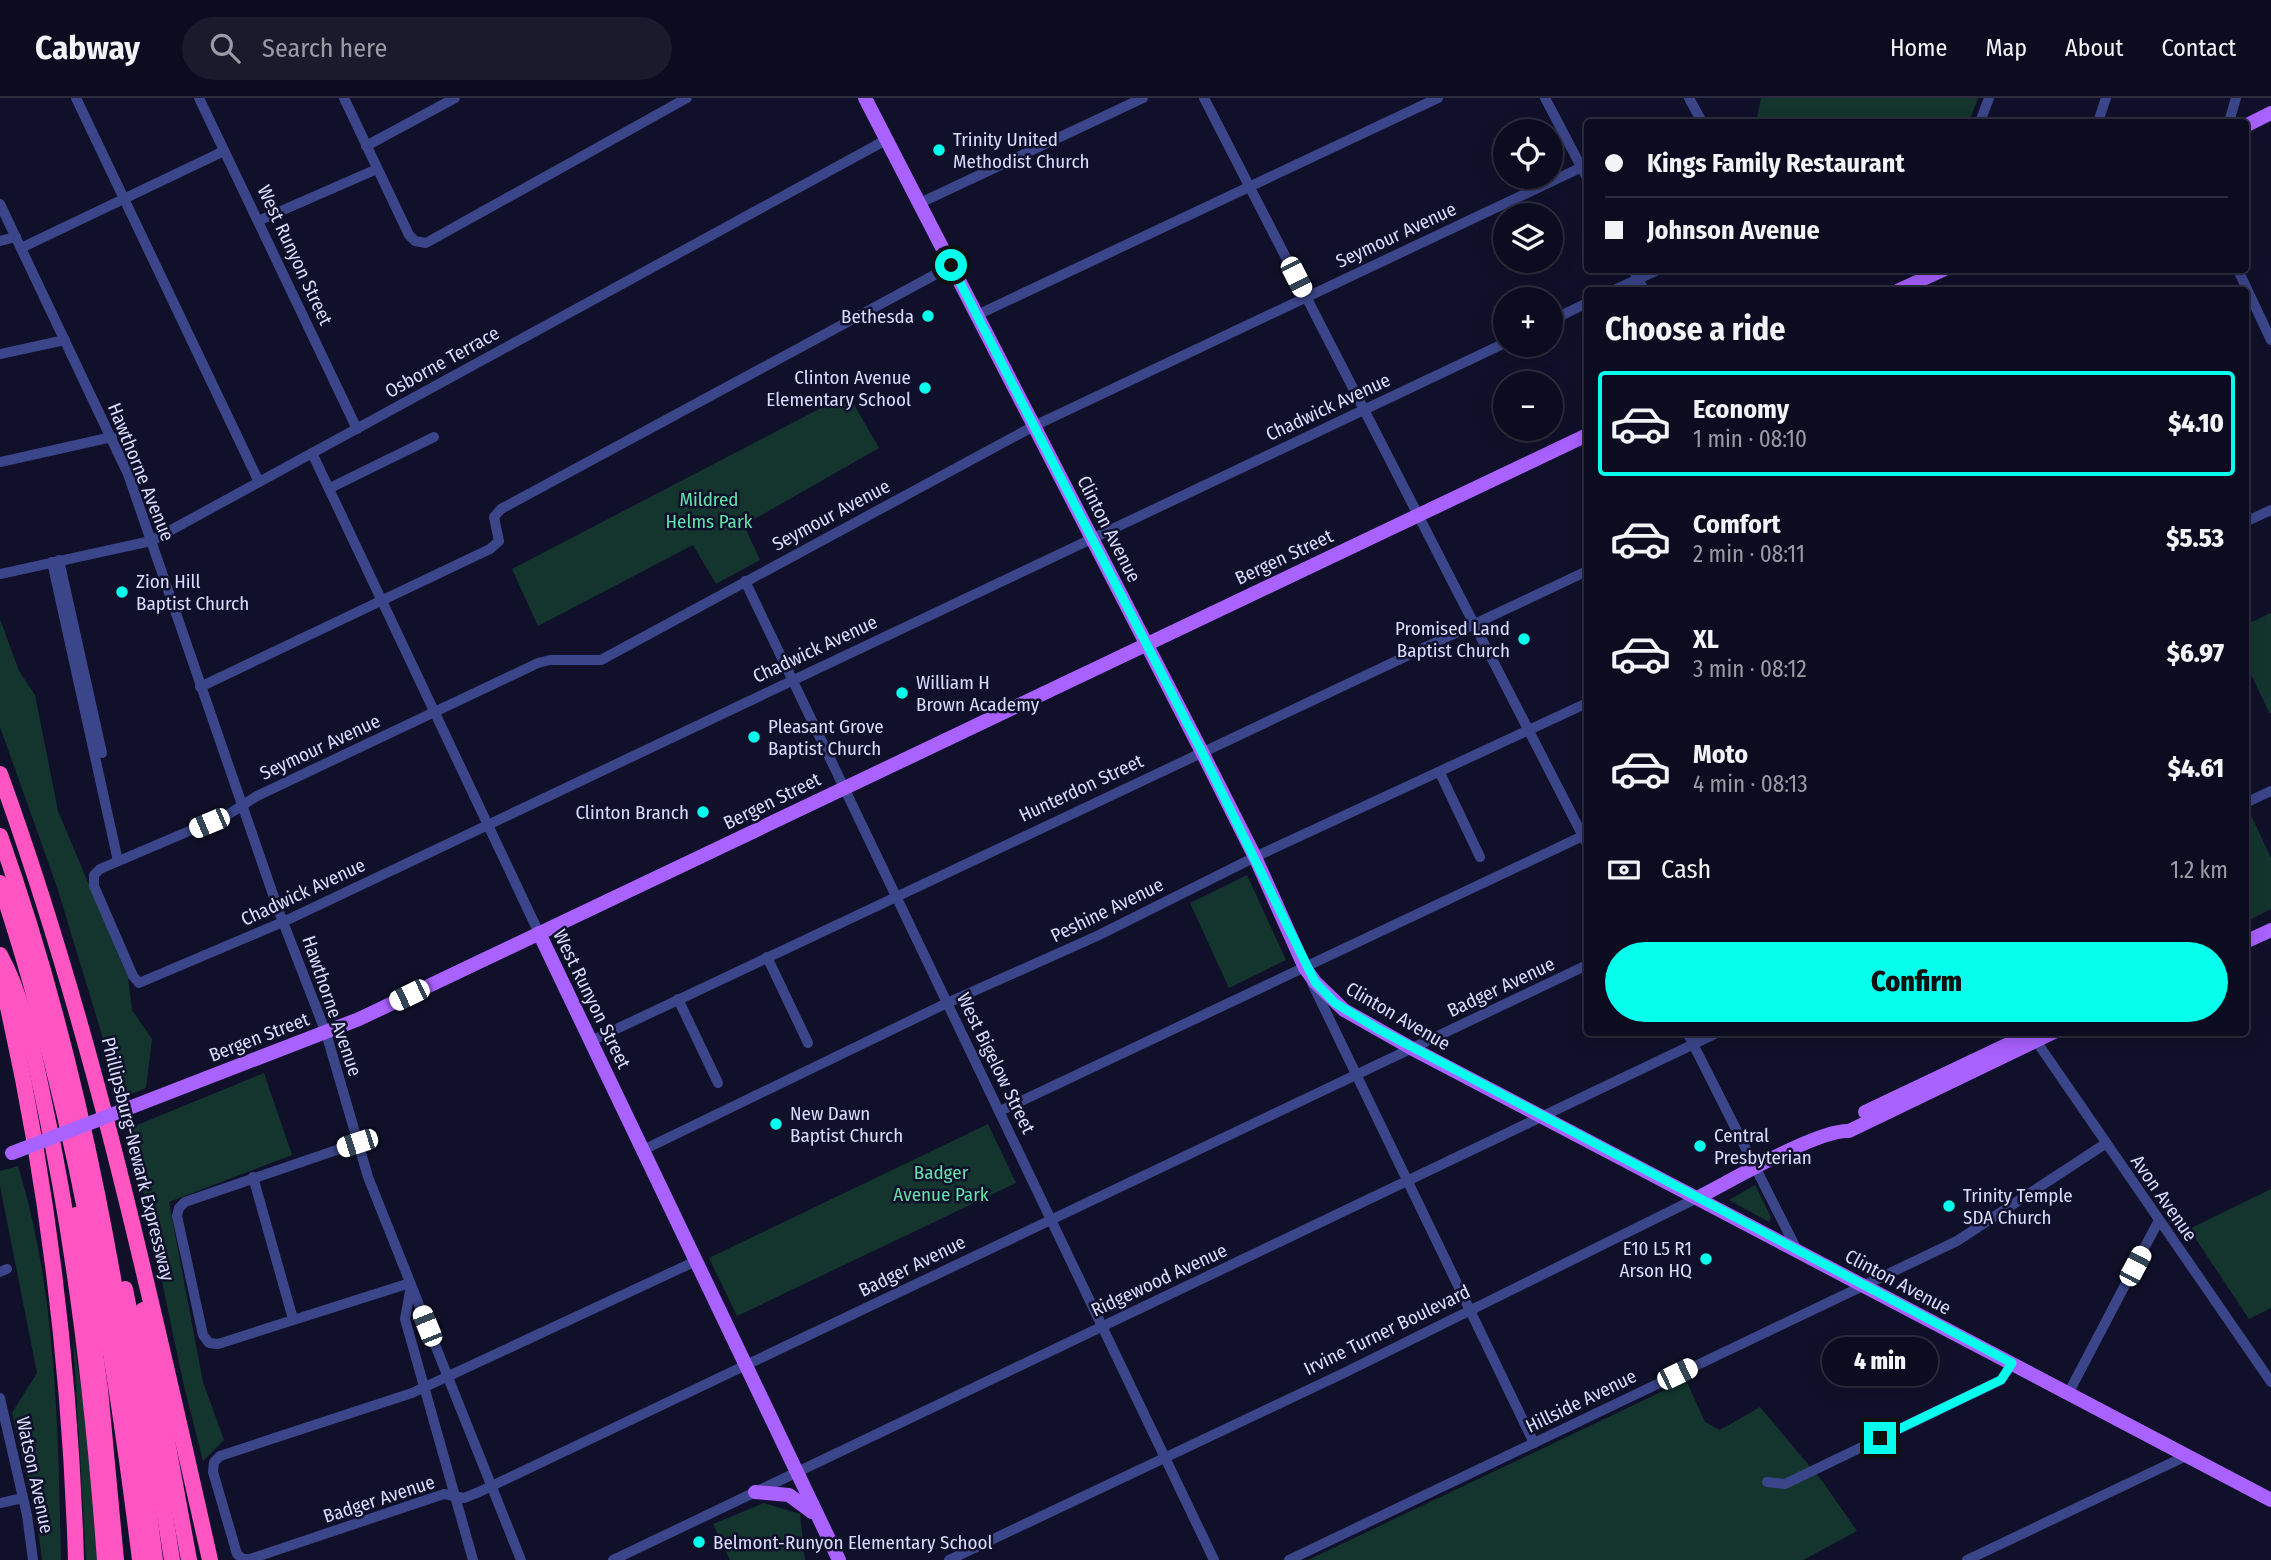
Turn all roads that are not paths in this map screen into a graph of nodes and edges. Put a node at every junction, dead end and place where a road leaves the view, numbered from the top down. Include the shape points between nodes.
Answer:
1 (76, 98) edge
2 (199, 98) edge
3 (344, 98) edge
4 (455, 98) edge
5 (687, 98) edge
6 (865, 98) edge
7 (1143, 98) edge
8 (1204, 98) edge
9 (1438, 98) edge
10 (1545, 98) edge
11 (1689, 98) edge
12 (1989, 98) edge
13 (2106, 98) edge
14 (2236, 98) edge
15 (2271, 113) edge
16 (1700, 119) edge
17 (1981, 119) edge
18 (2099, 119) edge
19 (2230, 119) edge
20 (2249, 124) edge
21 (886, 140) junction
22 (366, 146) junction
23 (224, 151) junction
24 (1581, 167) junction
25 (377, 169) junction
26 (1584, 172) edge
27 (1250, 186) junction
28 (124, 201) junction
29 (920, 203) junction
30 (0, 204) edge
31 (258, 221) junction
32 (0, 241) edge
33 (19, 243) junction
34 (951, 265) junction
35 (1931, 273) edge
36 (1636, 274) edge
37 (1618, 287) edge
38 (1905, 287) edge
39 (2249, 293) edge
40 (1306, 297) junction
41 (1584, 304) edge
42 (977, 314) junction
43 (1563, 315) edge
44 (65, 340) junction
45 (2271, 340) edge
46 (1493, 348) edge
47 (0, 354) edge
48 (1363, 408) junction
49 (1034, 426) junction
50 (357, 429) junction
51 (1584, 436) edge
52 (112, 437) junction
53 (434, 437) dead end
54 (312, 453) junction
55 (0, 462) edge
56 (259, 482) junction
57 (330, 488) junction
58 (2271, 510) edge
59 (1419, 514) junction
60 (2249, 520) edge
61 (1092, 538) junction
62 (151, 541) junction
63 (56, 561) junction
64 (1584, 571) edge
65 (0, 574) edge
66 (745, 581) junction
67 (383, 600) junction
68 (1474, 624) junction
69 (1146, 643) junction
70 (792, 679) junction
71 (201, 687) junction
72 (1584, 704) edge
73 (436, 711) junction
74 (1529, 731) junction
75 (1201, 750) junction
76 (1440, 773) junction
77 (0, 775) edge
78 (844, 788) junction
79 (2271, 791) edge
80 (2249, 801) edge
81 (243, 805) junction
82 (488, 825) junction
83 (1584, 834) edge
84 (0, 836) edge
85 (1584, 839) edge
86 (1255, 857) junction
87 (1480, 857) dead end
88 (122, 860) junction
89 (0, 883) edge
90 (896, 896) junction
91 (2271, 919) edge
92 (283, 922) junction
93 (2249, 930) edge
94 (2271, 930) edge
95 (539, 933) junction
96 (2249, 940) edge
97 (0, 955) edge
98 (767, 957) junction
99 (1584, 966) edge
100 (1305, 968) junction
101 (0, 972) edge
102 (139, 983) joint
103 (678, 999) junction
104 (947, 1003) junction
105 (326, 1033) junction
106 (1689, 1036) edge
107 (1711, 1036) edge
108 (2030, 1036) edge
109 (2033, 1036) edge
110 (591, 1041) junction
111 (808, 1043) dead end
112 (1694, 1045) junction
113 (1411, 1048) junction
114 (1356, 1075) junction
115 (718, 1083) dead end
116 (98, 1085) junction
117 (74, 1090) junction
118 (1000, 1111) junction
119 (1542, 1116) junction
120 (66, 1119) junction
121 (357, 1143) junction
122 (2105, 1144) junction
123 (643, 1150) junction
124 (6, 1155) edge
125 (1757, 1168) junction
126 (253, 1177) junction
127 (1407, 1180) junction
128 (1697, 1198) junction
129 (1052, 1219) junction
130 (2159, 1220) junction
131 (1797, 1250) junction
132 (696, 1261) junction
133 (410, 1284) junction
134 (1862, 1284) junction
135 (1469, 1312) junction
136 (293, 1320) junction
137 (1102, 1325) junction
138 (2012, 1363) junction
139 (746, 1365) junction
140 (446, 1376) junction
141 (2271, 1382) edge
142 (424, 1387) junction
143 (2068, 1394) junction
144 (0, 1398) edge
145 (1534, 1443) junction
146 (2186, 1456) junction
147 (1164, 1458) junction
148 (797, 1472) junction
149 (1767, 1482) dead end
150 (491, 1486) junction
151 (755, 1492) junction
152 (455, 1496) junction
153 (23, 1498) junction
154 (2271, 1500) edge
155 (0, 1503) edge
156 (819, 1518) junction
157 (33, 1560) edge
158 (76, 1560) edge
159 (105, 1560) edge
160 (116, 1560) edge
161 (140, 1560) edge
162 (155, 1560) edge
163 (172, 1560) edge
164 (189, 1560) edge
165 (210, 1560) edge
166 (473, 1560) edge
167 (521, 1560) edge
168 (613, 1560) edge
169 (839, 1560) edge
170 (948, 1560) edge
171 (1214, 1560) edge
172 (1289, 1560) edge
173 (1967, 1560) edge

1 - 28 street
2 - 23 street, West Runyon Street
3 - 22 street
4 - 22 street
5 - 25 street via 426,243 409,235
6 - 21 main road, Clinton Avenue
7 - 29 street
8 - 27 street
9 - 27 street
10 - 24 street
11 - 16 street
12 - 17 street
13 - 18 street
14 - 19 street
15 - 20 main road
21 - 29 main road, Clinton Avenue
21 - 50 street, Osborne Terrace
22 - 25 street
23 - 28 street
23 - 31 street, West Runyon Street
24 - 26 street
24 - 40 street, Seymour Avenue
25 - 31 street
27 - 40 street
27 - 42 street
28 - 33 street
28 - 56 street
29 - 34 main road, Clinton Avenue
30 - 33 street, Hawthorne Avenue
31 - 50 street, West Runyon Street
32 - 33 street
33 - 44 street, Hawthorne Avenue
34 - 42 main road, Clinton Avenue
34 - 67 street via 501,509 494,517 500,537 496,546
35 - 38 main road
36 - 37 street
39 - 45 street
40 - 48 street
40 - 49 street, Seymour Avenue
41 - 43 street
42 - 49 main road, Clinton Avenue
44 - 47 street
44 - 52 street, Hawthorne Avenue
46 - 48 street, Chadwick Avenue
48 - 59 street
48 - 61 street, Chadwick Avenue
49 - 61 main road, Clinton Avenue
49 - 66 street, Seymour Avenue
50 - 54 street, Osborne Terrace
51 - 59 main road, Bergen Street
52 - 55 street
52 - 62 street, Hawthorne Avenue
53 - 57 street
54 - 56 street, Osborne Terrace
54 - 57 street, West Runyon Street
56 - 62 street, Osborne Terrace
57 - 67 street, West Runyon Street
58 - 60 street
59 - 68 street
59 - 69 main road, Bergen Street
61 - 69 main road, Clinton Avenue
61 - 70 street, Chadwick Avenue
62 - 63 street, Osborne Terrace
62 - 71 street, Hawthorne Avenue
63 - 65 street, Osborne Terrace
63 - 88 street
64 - 68 street, Hunterdon Street
66 - 70 street, West Bigelow Street
66 - 73 street, Seymour Avenue via 601,660 538,663
67 - 71 street
67 - 73 street, West Runyon Street
68 - 74 street
68 - 75 street, Hunterdon Street
69 - 75 main road, Clinton Avenue
69 - 78 main road, Bergen Street
70 - 78 street, West Bigelow Street
70 - 82 street, Chadwick Avenue
71 - 81 street, Hawthorne Avenue
72 - 74 street, Peshine Avenue
73 - 81 street, Seymour Avenue
73 - 82 street, West Runyon Street
74 - 76 street, Peshine Avenue
74 - 83 street
75 - 86 main road, Clinton Avenue
75 - 90 street, Hunterdon Street
76 - 86 street, Peshine Avenue
76 - 87 street
77 - 116 highway, Phillipsburg-Newark Expressway via 52,925
78 - 90 street, West Bigelow Street
78 - 95 main road, Bergen Street
79 - 80 street
81 - 88 street, Seymour Avenue
81 - 92 street, Hawthorne Avenue
82 - 92 street, Chadwick Avenue
82 - 95 street, West Runyon Street
84 - 117 highway via 35,942
85 - 100 street
86 - 100 main road, Clinton Avenue
86 - 104 street, Peshine Avenue via 1097,936
88 - 102 street, Seymour Avenue via 94,875 94,886
89 - 120 highway
90 - 98 street, Hunterdon Street
90 - 104 street, West Bigelow Street
91 - 93 main road
92 - 102 street, Chadwick Avenue
92 - 105 street, Hawthorne Avenue
94 - 96 main road
95 - 105 main road, Bergen Street
95 - 110 main road, West Runyon Street
97 - 159 highway via 13,980 24,1021 58,1175 83,1348
98 - 103 street, Hunterdon Street
98 - 111 street
99 - 113 street, Badger Avenue
100 - 113 main road, Clinton Avenue via 1335,1003
100 - 114 street
100 - 118 street
101 - 158 highway via 35,1141 55,1275 72,1441
103 - 110 street, Hunterdon Street
103 - 115 street
104 - 118 street, West Bigelow Street
104 - 123 street, Peshine Avenue
105 - 121 street, Hawthorne Avenue
105 - 124 main road, Bergen Street, bridge
106 - 112 street
107 - 112 street, Ridgewood Avenue
108 - 125 main road, Irvine Turner Boulevard
109 - 122 street, Avon Avenue
110 - 123 main road, West Runyon Street
112 - 119 street, Ridgewood Avenue
112 - 125 street
113 - 114 street, Badger Avenue
113 - 119 main road, Clinton Avenue
114 - 127 street
114 - 129 street, Badger Avenue
116 - 164 highway
116 - 165 highway, Phillipsburg-Newark Expressway
117 - 162 highway via 116,1299
117 - 163 highway via 121,1270
118 - 129 street, West Bigelow Street
119 - 127 street, Ridgewood Avenue
119 - 128 main road, Clinton Avenue
120 - 160 highway
120 - 161 highway via 103,1312
121 - 126 street
121 - 133 street, Hawthorne Avenue
122 - 130 street, Avon Avenue
122 - 134 street, Hillside Avenue via 1970,1234
123 - 132 main road, West Runyon Street
125 - 128 main road, Irvine Turner Boulevard
125 - 131 street
126 - 136 street
126 - 136 street via 179,1208 202,1335 209,1343 218,1344
127 - 135 street
127 - 137 street, Ridgewood Avenue
128 - 131 main road, Clinton Avenue
128 - 135 street, Irvine Turner Boulevard
129 - 137 street, West Bigelow Street
129 - 139 street, Badger Avenue
130 - 141 street, Avon Avenue
130 - 143 street
131 - 134 main road, Clinton Avenue
132 - 139 main road, West Runyon Street
132 - 140 street
133 - 136 street
133 - 140 street
133 - 142 street, Hawthorne Avenue via 405,1319
134 - 138 main road, Clinton Avenue
134 - 145 street, Hillside Avenue
135 - 145 street
135 - 147 street, Irvine Turner Boulevard
137 - 147 street, West Bigelow Street
137 - 148 street, Ridgewood Avenue
138 - 143 main road, Clinton Avenue
138 - 149 street via 2001,1380 1785,1484
139 - 148 main road, West Runyon Street
139 - 150 street, Badger Avenue
140 - 142 street
140 - 150 street
142 - 152 street, Hawthorne Avenue
142 - 152 street, Badger Avenue via 220,1456 213,1472 236,1552 250,1559 443,1494
143 - 146 main road, Clinton Avenue
144 - 153 street, Watson Avenue
145 - 172 street, Hillside Avenue
146 - 154 main road, Clinton Avenue
146 - 173 street
147 - 170 street, Irvine Turner Boulevard
147 - 171 street, West Bigelow Street
148 - 151 street, Ridgewood Avenue
148 - 156 main road, West Runyon Street
150 - 152 street, Badger Avenue via 464,1498
150 - 167 street
151 - 156 main road via 789,1495
151 - 168 street, Ridgewood Avenue
152 - 166 street, Hawthorne Avenue
153 - 155 street
153 - 157 street, Watson Avenue
156 - 169 main road, West Runyon Street

